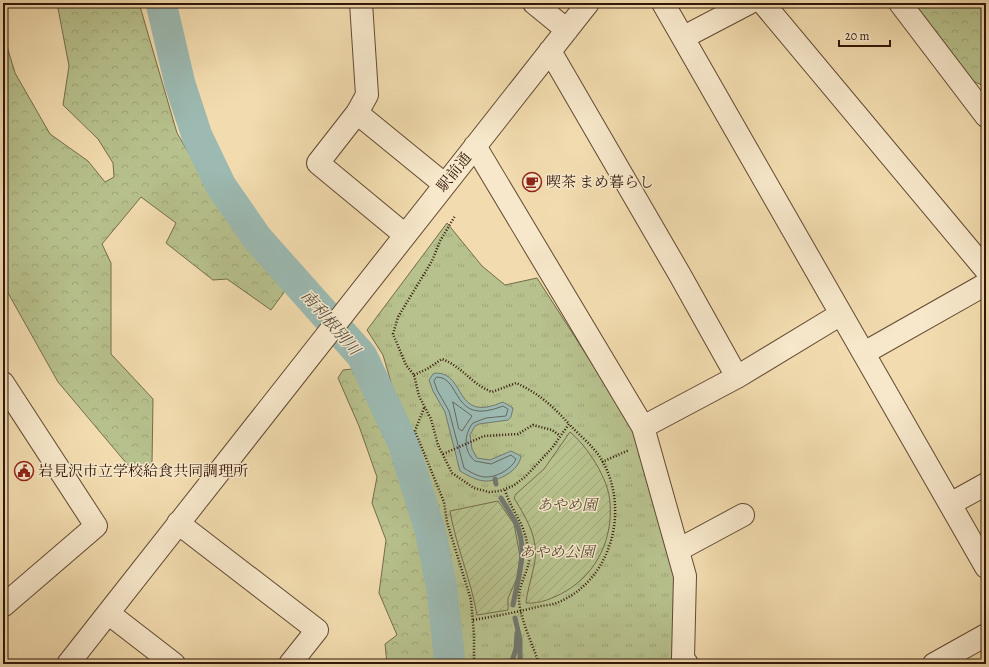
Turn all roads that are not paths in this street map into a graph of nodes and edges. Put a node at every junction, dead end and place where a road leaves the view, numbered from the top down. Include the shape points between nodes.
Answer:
1 (361, 3) edge
2 (534, 3) edge
3 (588, 3) edge
4 (664, 3) edge
5 (749, 3) edge
6 (763, 3) edge
7 (900, 3) edge
8 (567, 30) junction
9 (684, 37) junction
10 (550, 51) junction
11 (357, 113) junction
12 (986, 116) edge
13 (475, 146) junction
14 (444, 184) junction
15 (405, 234) junction
16 (986, 270) edge
17 (986, 284) edge
18 (841, 314) junction
19 (864, 353) junction
20 (737, 377) junction
21 (3, 383) edge
22 (646, 435) junction
23 (986, 484) edge
24 (950, 504) junction
25 (743, 515) dead end
26 (178, 523) junction
27 (678, 550) junction
28 (986, 567) edge
29 (3, 606) edge
30 (108, 613) junction
31 (986, 635) edge
32 (68, 664) edge
33 (174, 664) edge
34 (290, 664) edge
35 (687, 664) edge
36 (934, 664) edge

1 - 11 street via 367,95
2 - 8 street
3 - 8 street, 駅前通
4 - 9 street
5 - 9 street
6 - 16 street
7 - 12 street
8 - 10 street, 駅前通
9 - 18 street
10 - 13 street, 駅前通
10 - 20 street
11 - 14 street
11 - 15 street via 318,162
13 - 14 street, 駅前通
13 - 22 street
14 - 15 street, 駅前通
15 - 26 street, 駅前通
17 - 19 street
18 - 19 street
18 - 20 street
19 - 24 street
20 - 22 street
21 - 29 street via 96,526
22 - 27 street
23 - 24 street
24 - 28 street
25 - 27 street
26 - 30 street, 駅前通
26 - 34 street via 317,630
27 - 35 street via 685,576 684,658
30 - 32 street, 駅前通
30 - 33 street
31 - 36 street

